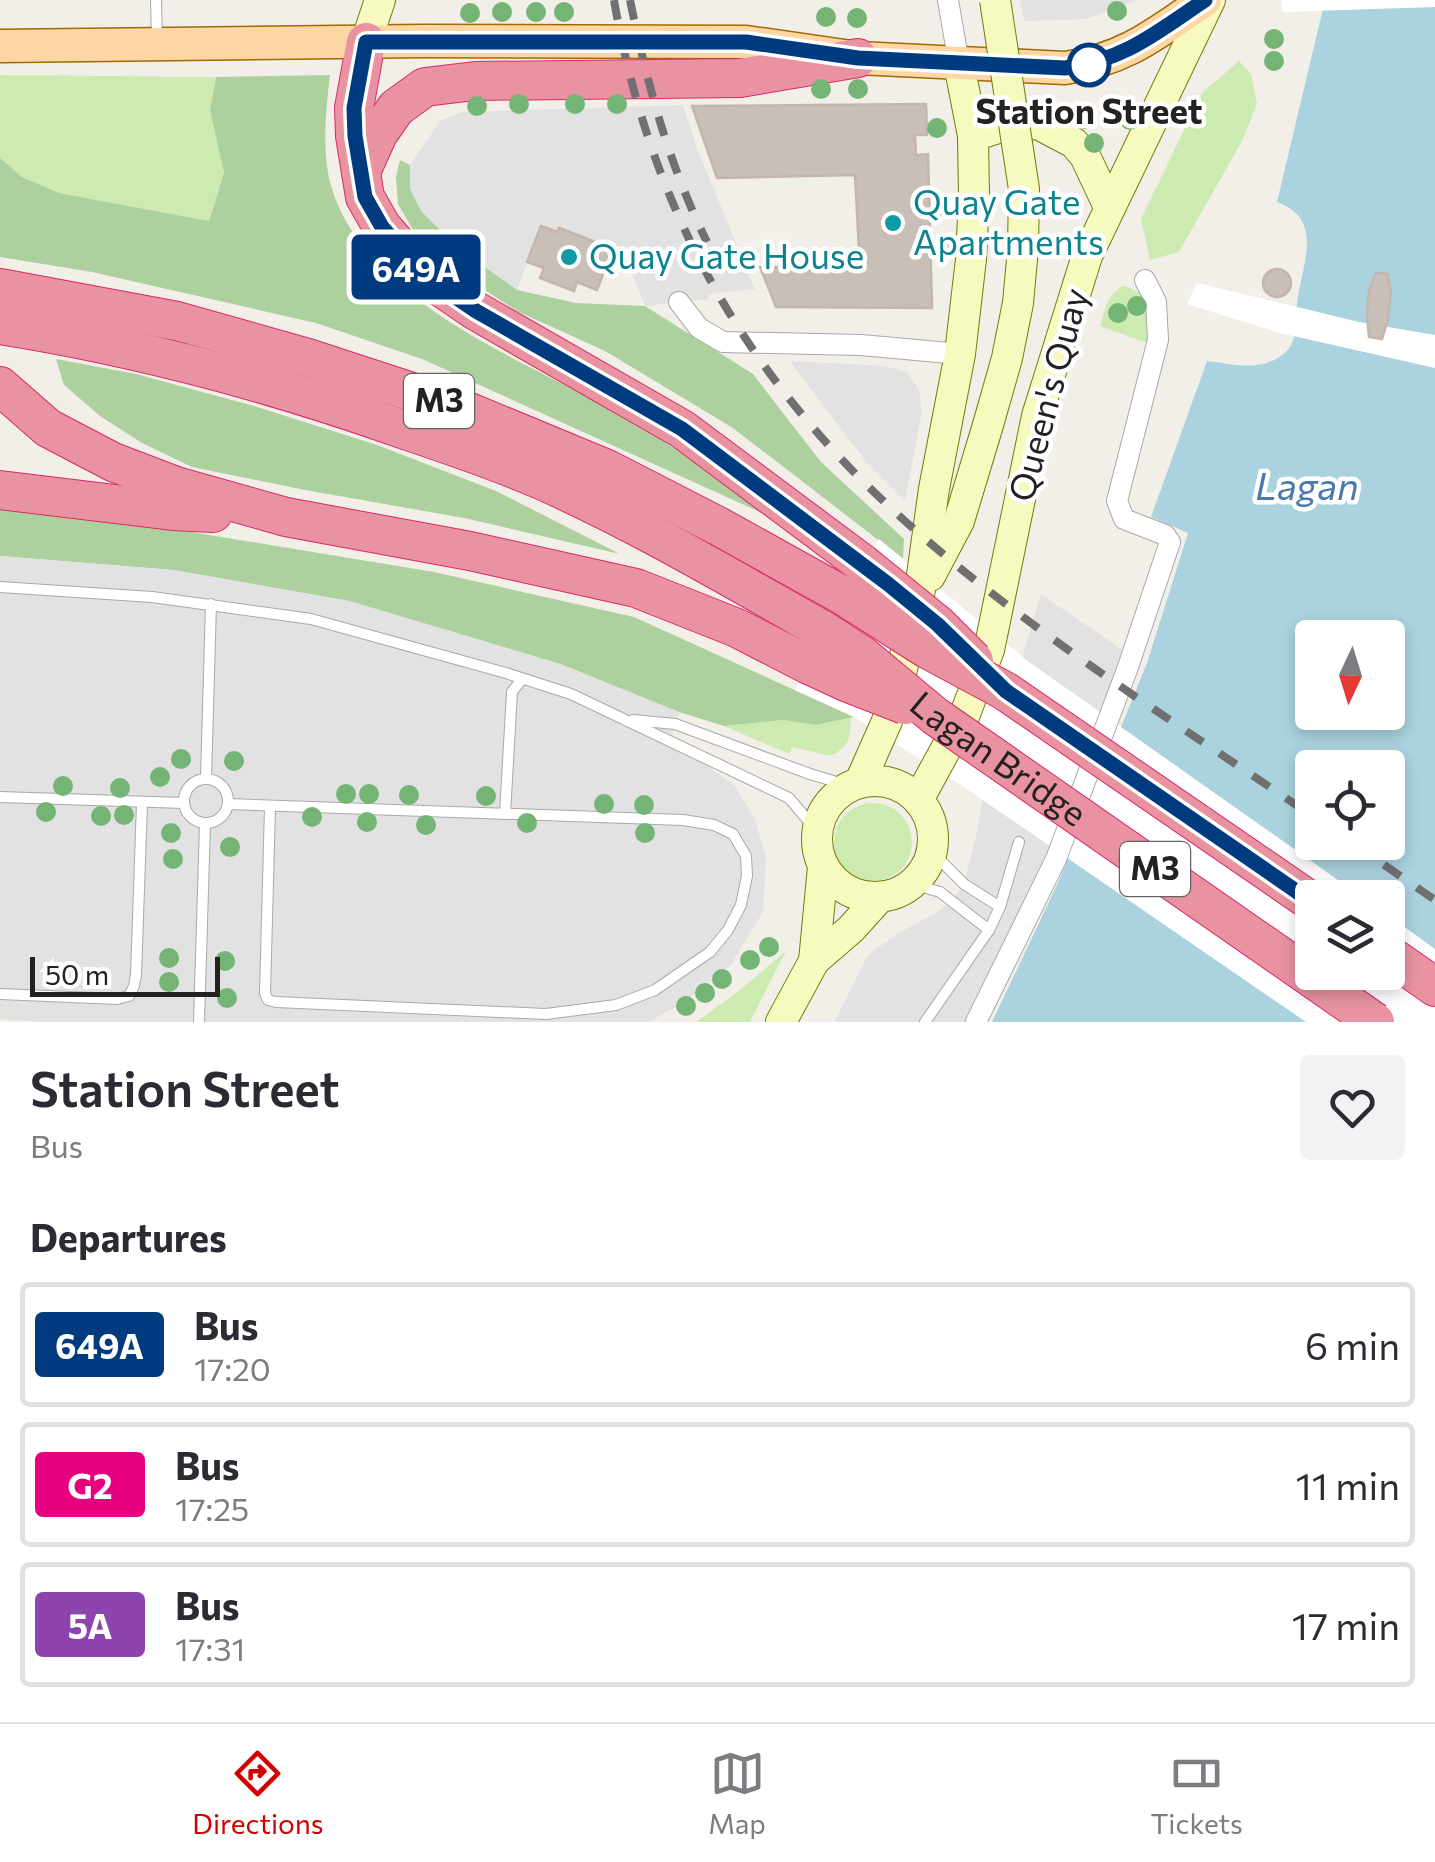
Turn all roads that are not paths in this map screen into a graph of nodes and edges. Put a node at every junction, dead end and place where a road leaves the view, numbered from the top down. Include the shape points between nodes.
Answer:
1 (156, 0) edge
2 (380, 0) edge
3 (948, 0) edge
4 (995, 0) edge
5 (1207, 0) edge
6 (366, 42) junction
7 (0, 46) edge
8 (158, 46) junction
9 (858, 58) junction
10 (959, 64) junction
11 (973, 136) junction
12 (361, 172) junction
13 (1109, 208) junction
14 (1145, 280) dead end
15 (678, 302) dead end
16 (8, 308) edge
17 (960, 354) junction
18 (0, 386) edge
19 (0, 490) edge
20 (286, 517) junction
21 (0, 587) edge
22 (919, 596) junction
23 (211, 604) junction
24 (522, 678) junction
25 (1006, 691) junction
26 (935, 716) junction
27 (622, 719) junction
28 (206, 779) junction
29 (855, 784) junction
30 (0, 797) edge
31 (918, 800) junction
32 (142, 803) junction
33 (184, 803) junction
34 (229, 804) junction
35 (270, 807) junction
36 (505, 814) junction
37 (204, 824) junction
38 (816, 831) junction
39 (1019, 842) dead end
40 (932, 852) junction
41 (823, 867) junction
42 (913, 884) junction
43 (1295, 890) edge
44 (879, 898) junction
45 (1000, 907) junction
46 (989, 930) junction
47 (814, 960) junction
48 (1405, 966) edge
49 (1435, 987) edge
50 (0, 994) edge
51 (199, 1022) edge
52 (781, 1022) edge
53 (925, 1022) edge
54 (976, 1022) edge
55 (1375, 1022) edge

1 - 8 lane
2 - 6 street
3 - 10 street
4 - 22 street, bridge via 1024,189 1018,303 960,521
5 - 10 main road via 1140,44 1088,65
5 - 13 street, Queen's Quay
6 - 8 main road
6 - 9 main road via 746,42
6 - 12 highway via 354,108
7 - 8 main road
9 - 10 main road
9 - 12 highway via 740,78 475,81 424,88 396,108
10 - 11 street
11 - 13 street via 1017,122 1040,125 1085,156
11 - 17 street via 971,259
12 - 25 highway, bridge via 365,197 382,227 426,277 682,429 863,564
13 - 31 street, Queen's Quay via 1086,256 1037,416 990,650 965,714
14 - 54 street via 1156,302 1158,340 1117,501 1124,519 1170,542 1056,859
15 - 17 street via 699,328 723,342
16 - 25 highway, Lagan Bridge / M3, bridge via 178,321 454,406 607,468
16 - 26 highway, Lagan Bridge / M3, bridge via 352,411 538,479 634,524 823,630
17 - 22 street
18 - 20 highway via 48,428 113,462
19 - 20 highway
20 - 26 highway, bridge via 636,588
21 - 23 lane
22 - 29 street via 887,720
23 - 24 lane via 311,619
23 - 28 lane
24 - 27 lane
24 - 36 lane via 512,692
25 - 43 highway, Lagan Bridge / M3, bridge
26 - 55 highway, Lagan Bridge / M3, bridge
27 - 29 lane via 675,724
27 - 38 lane via 790,798
28 - 33 lane via 192,784
28 - 34 lane via 223,786
29 - 31 street via 892,783
29 - 38 street via 828,804
30 - 32 lane
31 - 40 street via 933,834
32 - 33 lane
32 - 50 lane via 136,975 129,996
33 - 37 lane via 190,817
34 - 35 lane
34 - 37 lane via 221,819
35 - 36 lane
35 - 36 lane via 265,993 276,1002 546,1014 616,1004 655,990 710,952 741,905 746,856 733,834 714,825
37 - 51 lane
38 - 41 street
39 - 45 lane
40 - 42 street
40 - 45 lane
41 - 44 street via 846,890
41 - 47 street
42 - 44 street
42 - 46 lane via 940,892
44 - 47 street
45 - 46 lane
46 - 53 lane
47 - 52 street
48 - 49 highway

